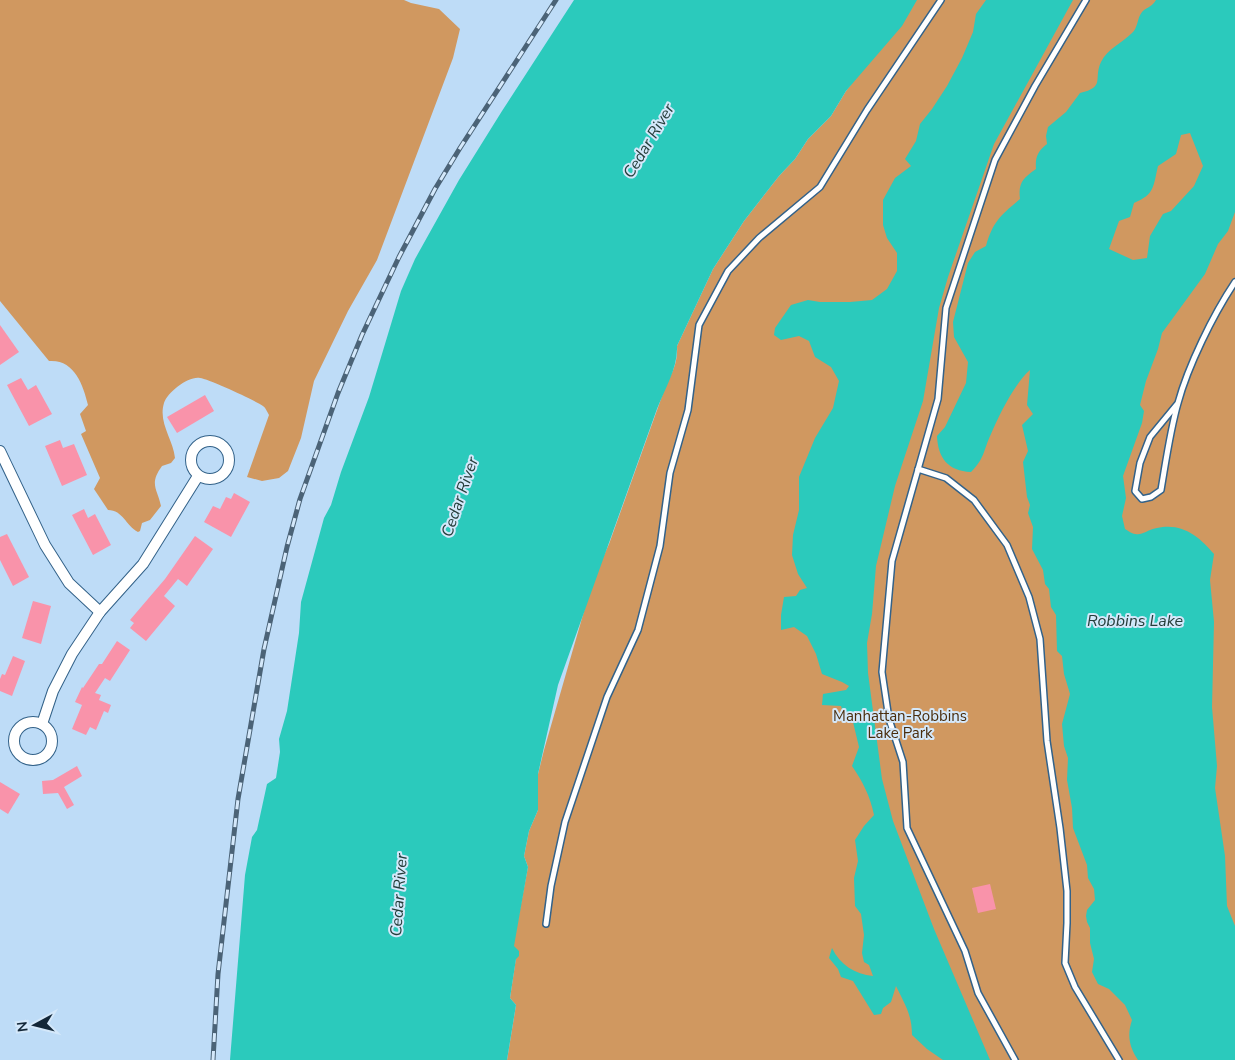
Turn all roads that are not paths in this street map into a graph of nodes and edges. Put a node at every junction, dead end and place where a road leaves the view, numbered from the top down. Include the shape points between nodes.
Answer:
1 (941, 0) edge
2 (1086, 0) edge
3 (1235, 282) edge
4 (1178, 403) junction
5 (0, 452) edge
6 (918, 469) junction
7 (198, 476) dead end
8 (100, 612) junction
9 (42, 724) dead end
10 (546, 924) dead end
11 (1015, 1060) edge
12 (1119, 1060) edge

1 - 10 lane via 820,187 759,238 728,270 699,325 688,410 670,472 658,556 638,630 607,697 565,822
2 - 6 lane via 995,160 946,308 938,399
3 - 4 lane via 1193,362
4 - 4 lane via 1161,490 1142,499 1135,491 1140,463 1150,437
5 - 8 street via 45,545 68,583
6 - 11 lane via 892,561 882,672 889,719 903,762 907,828 965,951 978,993
6 - 12 lane via 946,478 974,500 1007,544 1029,597 1040,639 1047,741 1067,890 1065,962 1075,988
7 - 8 street via 143,564
8 - 9 street via 72,654

